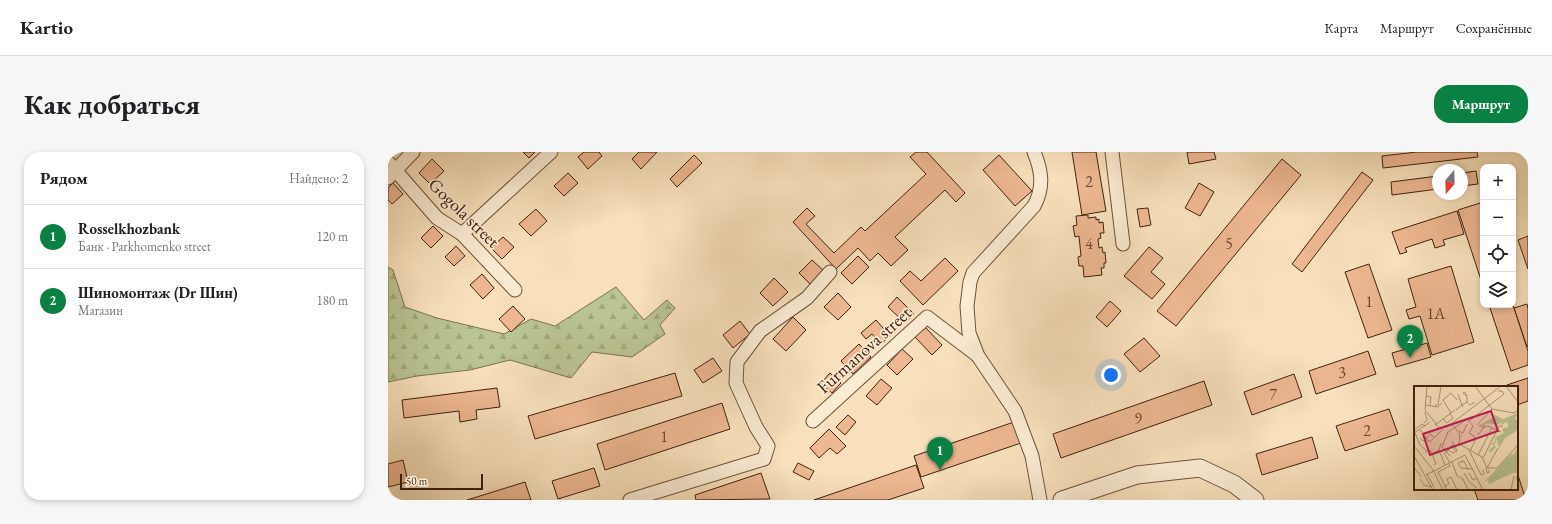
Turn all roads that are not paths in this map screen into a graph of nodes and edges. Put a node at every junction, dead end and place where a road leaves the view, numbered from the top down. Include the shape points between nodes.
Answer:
1 (414, 152) edge
2 (551, 152) edge
3 (1034, 152) edge
4 (1112, 152) edge
5 (391, 170) edge
6 (462, 234) junction
7 (1123, 244) dead end
8 (830, 272) dead end
9 (515, 290) dead end
10 (978, 356) junction
11 (813, 421) dead end
12 (630, 500) edge
13 (1040, 500) edge
14 (1062, 500) edge
15 (1255, 500) edge

1 - 5 street
2 - 6 street
3 - 10 street via 1040,168 1039,196 1034,206 979,264 970,282 967,306 969,333
4 - 7 street
5 - 6 street, Gogola street via 437,218
6 - 9 street, Gogola street
8 - 12 street via 807,298 760,331 737,362 736,383 756,427 768,446 764,459
10 - 11 street, Furmanova street via 927,317
10 - 13 street via 1015,411 1032,456
14 - 15 street via 1137,475 1200,468 1234,484

